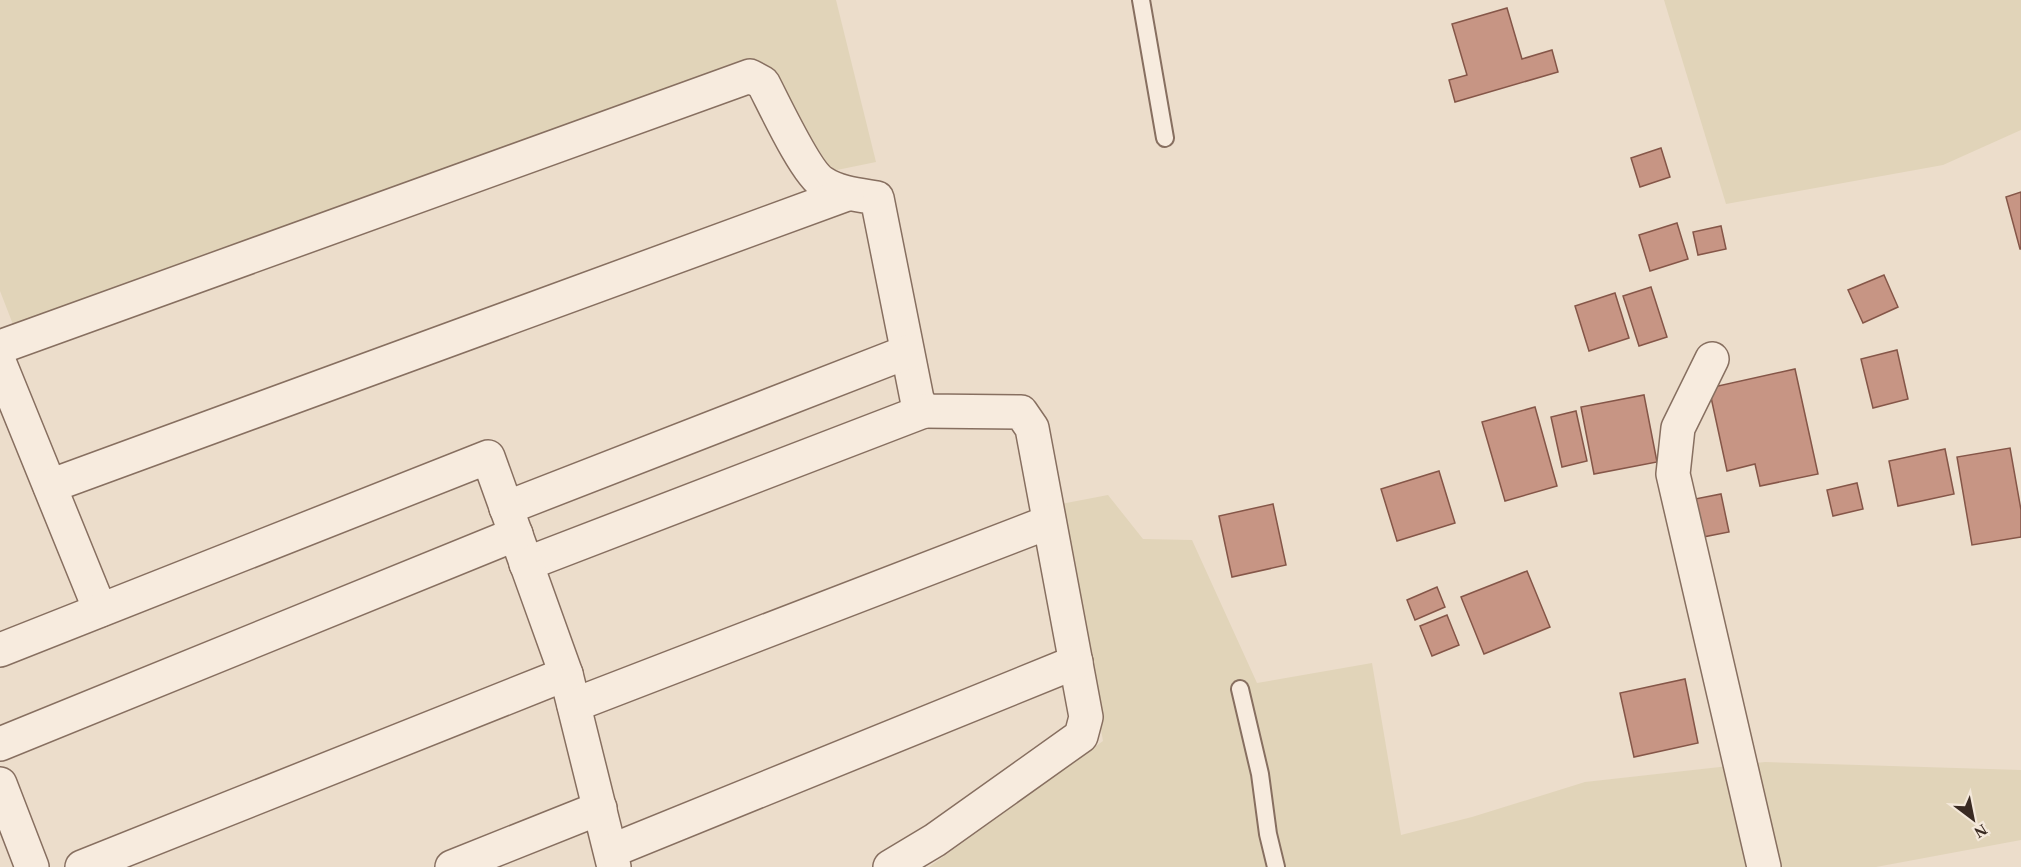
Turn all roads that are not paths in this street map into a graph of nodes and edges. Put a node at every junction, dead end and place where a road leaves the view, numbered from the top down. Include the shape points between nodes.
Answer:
1 (1141, 0) edge
2 (1165, 138) dead end
3 (847, 194) junction
4 (0, 347) edge
5 (907, 352) junction
6 (1712, 359) dead end
7 (0, 364) edge
8 (924, 411) junction
9 (50, 486) junction
10 (1049, 522) junction
11 (516, 536) junction
12 (100, 610) junction
13 (0, 650) edge
14 (1076, 662) junction
15 (1240, 689) dead end
16 (570, 690) junction
17 (0, 744) edge
18 (0, 784) edge
19 (600, 808) junction
20 (612, 859) edge
21 (32, 867) edge
22 (82, 867) edge
23 (452, 867) edge
24 (890, 867) edge
25 (1276, 867) edge
26 (1764, 867) edge

1 - 2 lane
3 - 4 street via 822,183 810,171 763,83 750,76
3 - 5 street via 877,198
3 - 9 street
5 - 8 street via 917,399
5 - 11 street
6 - 26 street via 1678,428 1673,474
7 - 9 street
8 - 10 street via 1021,412 1032,428
8 - 11 street
9 - 12 street
10 - 14 street
10 - 16 street
11 - 12 street via 488,457
11 - 16 street
11 - 17 street
12 - 13 street
14 - 20 street
14 - 24 street via 1086,717 1081,736
15 - 25 lane
16 - 19 street
16 - 22 street
18 - 21 street
19 - 20 street
19 - 23 street

